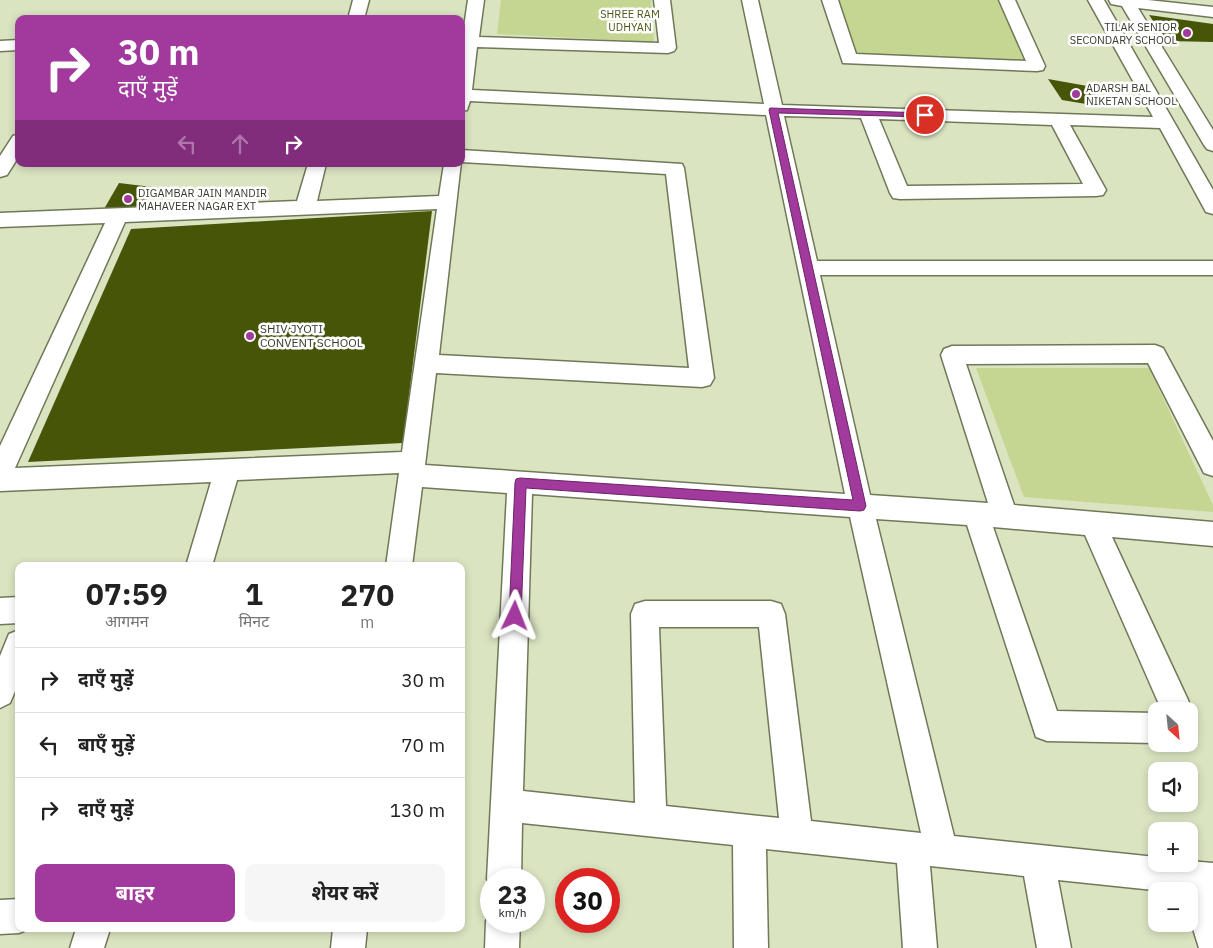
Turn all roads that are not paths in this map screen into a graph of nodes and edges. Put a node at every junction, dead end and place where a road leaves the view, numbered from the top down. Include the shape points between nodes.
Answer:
1 (361, 0) edge
2 (476, 0) edge
3 (662, 0) edge
4 (750, 0) edge
5 (830, 0) edge
6 (1007, 0) edge
7 (1096, 0) edge
8 (1109, 0) edge
9 (1127, 2) junction
10 (1213, 12) edge
11 (357, 15) edge
12 (470, 42) junction
13 (15, 45) edge
14 (0, 46) edge
15 (465, 78) edge
16 (465, 100) edge
17 (773, 110) junction
18 (868, 113) junction
19 (1058, 120) junction
20 (1166, 123) junction
21 (1213, 145) edge
22 (15, 147) edge
23 (465, 156) edge
24 (316, 167) edge
25 (453, 167) edge
26 (0, 171) edge
27 (448, 202) junction
28 (1213, 207) edge
29 (305, 208) junction
30 (118, 215) junction
31 (3, 225) edge
32 (808, 268) junction
33 (1213, 268) edge
34 (426, 363) junction
35 (1213, 465) edge
36 (412, 469) junction
37 (227, 470) junction
38 (0, 473) edge
39 (0, 480) edge
40 (520, 483) junction
41 (860, 506) junction
42 (976, 514) junction
43 (1005, 516) junction
44 (1092, 523) junction
45 (1213, 534) edge
46 (200, 562) edge
47 (400, 562) edge
48 (15, 610) edge
49 (0, 611) edge
50 (15, 654) edge
51 (0, 693) edge
52 (1173, 702) edge
53 (1148, 728) edge
54 (507, 805) junction
55 (651, 820) junction
56 (749, 831) junction
57 (797, 836) junction
58 (927, 850) junction
59 (1038, 862) junction
60 (504, 868) edge
61 (1204, 879) edge
62 (15, 916) edge
63 (0, 917) edge
64 (92, 932) edge
65 (350, 932) edge
66 (503, 933) edge
67 (1213, 941) edge
68 (87, 948) edge
69 (348, 948) edge
70 (502, 948) edge
71 (751, 948) edge
72 (920, 948) edge
73 (1054, 948) edge

1 - 11 street
2 - 12 street
3 - 12 street via 668,48
4 - 17 street
5 - 6 street via 849,59 1037,66
7 - 20 street
8 - 9 street
9 - 10 street
9 - 21 street
12 - 15 street
13 - 14 street
16 - 17 street
17 - 18 street
17 - 32 street
18 - 19 street
18 - 19 street via 900,193 1096,190
19 - 20 street
20 - 28 street
22 - 26 street
23 - 34 street via 675,168 702,378
24 - 29 street
25 - 27 street
27 - 29 street
27 - 34 street
29 - 30 street
30 - 31 street
30 - 38 street
32 - 33 street
32 - 41 street
34 - 36 street
35 - 43 street via 1155,354 952,355
36 - 37 street
36 - 40 street
36 - 47 street
37 - 39 street
37 - 46 street
40 - 41 street
40 - 54 street
41 - 42 street
41 - 58 street
42 - 43 street
42 - 53 street via 1047,726
43 - 44 street
44 - 45 street
44 - 52 street
48 - 49 street
50 - 51 street
54 - 55 street
54 - 60 street
55 - 56 street
55 - 57 street via 645,614 771,614
56 - 57 street
56 - 71 street
57 - 58 street
58 - 59 street
58 - 72 street
59 - 61 street
59 - 73 street
61 - 67 street
62 - 63 street
64 - 68 street
65 - 69 street
66 - 70 street

